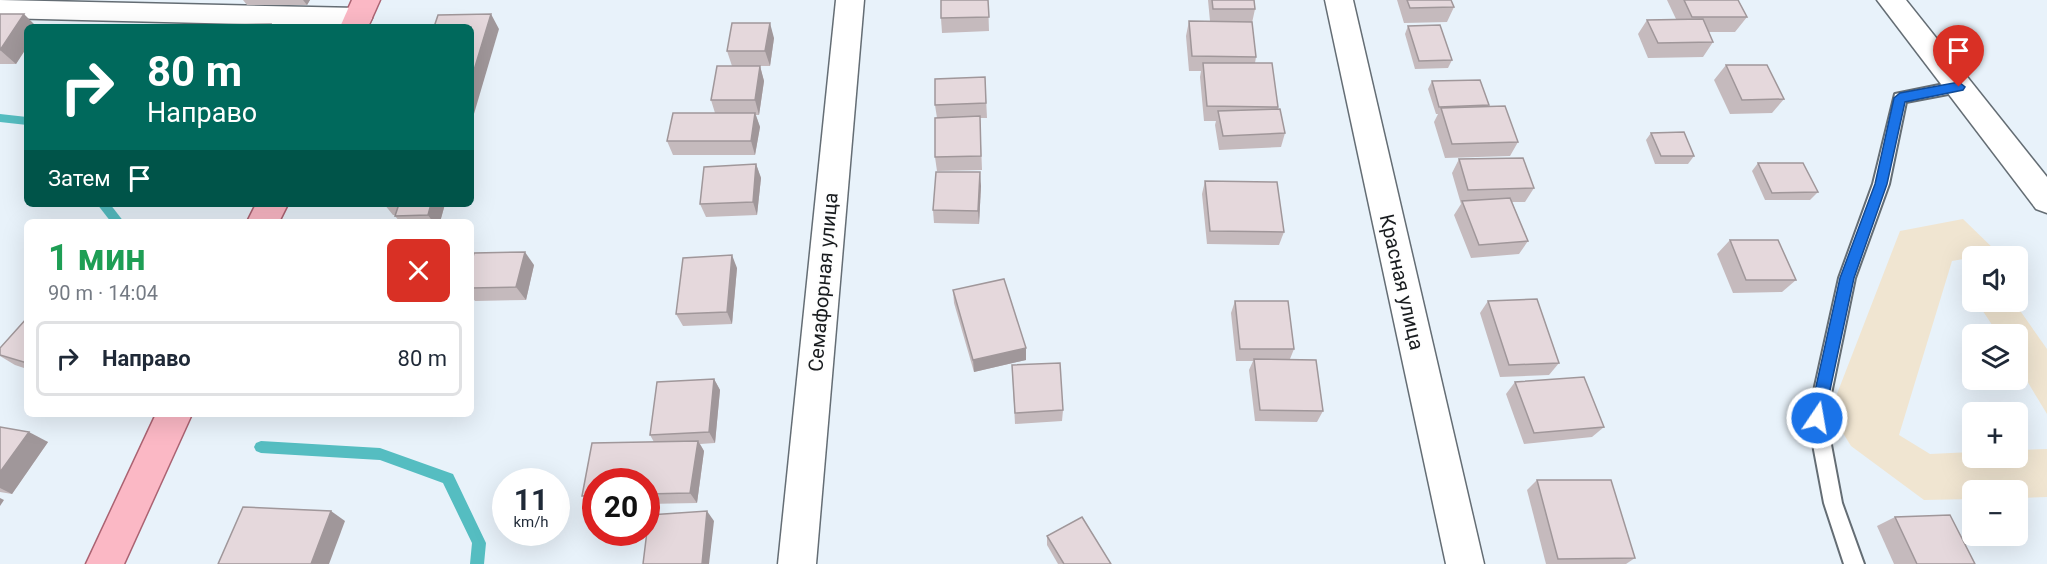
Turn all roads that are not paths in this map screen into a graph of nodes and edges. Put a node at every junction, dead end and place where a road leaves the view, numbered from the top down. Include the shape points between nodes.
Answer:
1 (850, 0) edge
2 (1339, 0) edge
3 (1891, 0) edge
4 (0, 8) edge
5 (359, 15) edge
6 (1959, 87) junction
7 (2047, 200) edge
8 (173, 417) edge
9 (105, 564) edge
10 (796, 564) edge
11 (1465, 564) edge
12 (1854, 564) edge

1 - 10 street, Семафорная улица
2 - 11 street, Красная улица
3 - 6 street
4 - 5 street
6 - 7 street
6 - 12 lane via 1900,98 1881,184 1847,278 1817,418 1833,503
8 - 9 main road

